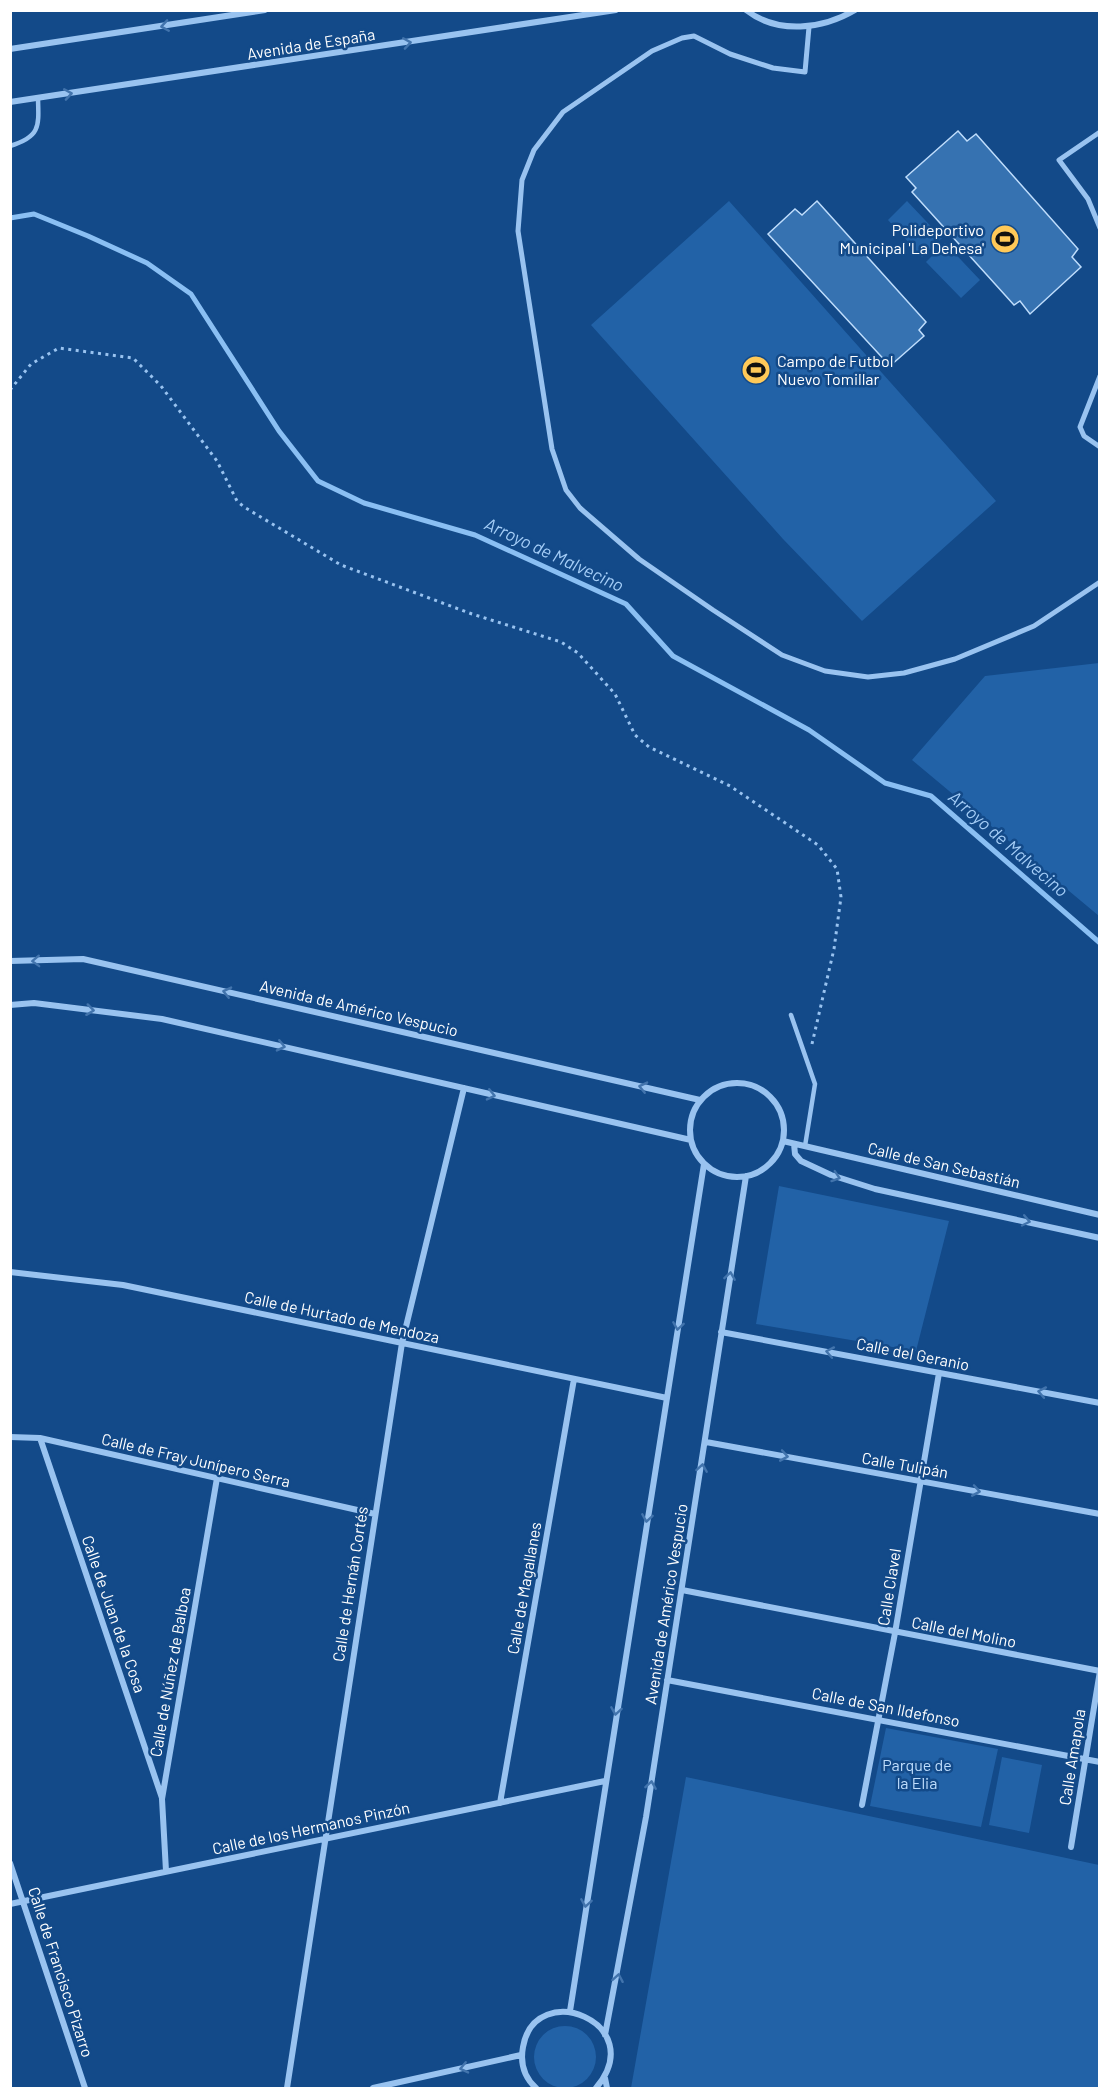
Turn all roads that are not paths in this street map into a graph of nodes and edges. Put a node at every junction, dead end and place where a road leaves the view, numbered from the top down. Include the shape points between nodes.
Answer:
1 (265, 10) edge
2 (616, 10) edge
3 (746, 10) edge
4 (855, 10) edge
5 (809, 27) junction
6 (10, 49) edge
7 (38, 99) junction
8 (10, 102) edge
9 (1100, 132) edge
10 (10, 146) edge
11 (1100, 228) edge
12 (1100, 376) edge
13 (1100, 447) edge
14 (1100, 582) edge
15 (10, 961) edge
16 (10, 1005) edge
17 (791, 1015) dead end
18 (465, 1088) junction
19 (700, 1100) junction
20 (691, 1140) junction
21 (783, 1141) junction
22 (794, 1144) junction
23 (805, 1146) junction
24 (704, 1164) junction
25 (746, 1176) junction
26 (1100, 1215) edge
27 (1100, 1238) edge
28 (10, 1272) edge
29 (721, 1332) junction
30 (402, 1343) junction
31 (939, 1373) junction
32 (574, 1379) junction
33 (667, 1398) junction
34 (1100, 1403) edge
35 (10, 1437) edge
36 (40, 1438) junction
37 (706, 1442) junction
38 (217, 1478) junction
39 (919, 1481) junction
40 (375, 1514) junction
41 (1100, 1514) edge
42 (682, 1590) junction
43 (896, 1633) junction
44 (1100, 1671) edge
45 (667, 1680) junction
46 (879, 1720) junction
47 (1085, 1760) junction
48 (1100, 1762) edge
49 (605, 1781) junction
50 (162, 1799) junction
51 (500, 1803) junction
52 (862, 1805) dead end
53 (324, 1839) junction
54 (1071, 1847) dead end
55 (10, 1863) edge
56 (166, 1872) junction
57 (23, 1901) junction
58 (10, 1904) edge
59 (570, 2011) junction
60 (605, 2035) junction
61 (521, 2055) junction
62 (604, 2078) junction
63 (85, 2088) edge
64 (287, 2088) edge
65 (374, 2088) edge
66 (536, 2088) edge
67 (596, 2088) edge
68 (606, 2088) edge

1 -> 6 street
7 -> 2 street, Avenida de España
3 - 5 street via 778,24
4 - 5 street via 839,20
5 - 14 street via 805,72 773,68 730,54 694,36 652,51 563,112 534,150 522,180 518,231 552,450 566,490 580,508 639,559 694,598 782,655 825,671 868,677 904,673 955,659 1034,626
7 - 8 street, Avenida de España
7 - 10 lane via 39,123 33,135
9 - 11 street via 1059,160 1088,199
12 - 13 street via 1080,426 1084,436
19 -> 15 street, Avenida de Américo Vespucio via 83,959
16 -> 18 street via 34,1003 162,1019
17 - 23 lane via 815,1084
18 -> 20 street
18 - 30 street, Calle de Hernán Cortés
19 - 20 street via 689,1126
19 - 21 street via 723,1084 751,1084 774,1100 781,1113
20 - 24 street
21 - 22 street, Calle de San Sebastián
21 - 25 street via 770,1164
22 - 23 street, Calle de San Sebastián
22 -> 27 street via 801,1161 831,1176
23 - 26 street, Calle de San Sebastián
24 - 25 street via 723,1175
24 -> 33 street, Avenida de Américo Vespucio
29 -> 25 street, Avenida de Américo Vespucio
28 - 30 street, Calle de Hurtado de Mendoza via 123,1285
31 -> 29 street, Calle del Geranio
29 - 37 street, Avenida de Américo Vespucio
30 - 32 street, Calle de Hurtado de Mendoza
30 - 40 street, Calle de Hernán Cortés
34 -> 31 street, Calle del Geranio
31 - 39 street, Calle Clavel
32 - 33 street, Calle de Hurtado de Mendoza
32 - 51 street, Calle de Magallanes
33 -> 49 street, Avenida de Américo Vespucio
35 - 36 street, Calle de Fray Junípero Serra
36 - 38 street, Calle de Fray Junípero Serra
36 - 50 street, Calle de Juan de la Cosa
37 -> 39 street, Calle Tulipán
42 -> 37 street, Avenida de Américo Vespucio
38 - 40 street, Calle de Fray Junípero Serra
38 - 50 street, Calle de Núñez de Balboa
39 -> 41 street, Calle Tulipán
39 - 43 street, Calle Clavel
40 - 53 street, Calle de Hernán Cortés
42 - 43 street, Calle del Molino
42 - 45 street, Avenida de Américo Vespucio
43 - 44 street, Calle del Molino
43 - 46 street, Calle Clavel
44 - 47 street, Calle Amapola
45 - 46 street, Calle de San Ildefonso
60 -> 45 street, Avenida de Américo Vespucio
46 - 47 street, Calle de San Ildefonso
46 - 52 street, Calle Clavel
47 - 48 street, Calle de San Ildefonso
47 - 54 street, Calle Amapola
49 - 51 street, Calle de los Hermanos Pinzón
49 -> 59 street, Avenida de Américo Vespucio
50 - 56 street, Calle de Núñez de Balboa
51 - 53 street, Calle de los Hermanos Pinzón
53 - 56 street, Calle de los Hermanos Pinzón
53 - 64 street, Calle de Hernán Cortés
55 - 57 street, Calle de Francisco Pizarro
56 - 57 street, Calle de los Hermanos Pinzón
57 - 58 street, Calle de los Hermanos Pinzón
57 - 63 street, Calle de Francisco Pizarro
59 - 60 street via 597,2023
59 - 61 street via 541,2018 531,2028
60 - 62 street via 610,2064
61 -> 65 street
61 - 66 street via 523,2069
62 - 67 street
62 - 68 street

